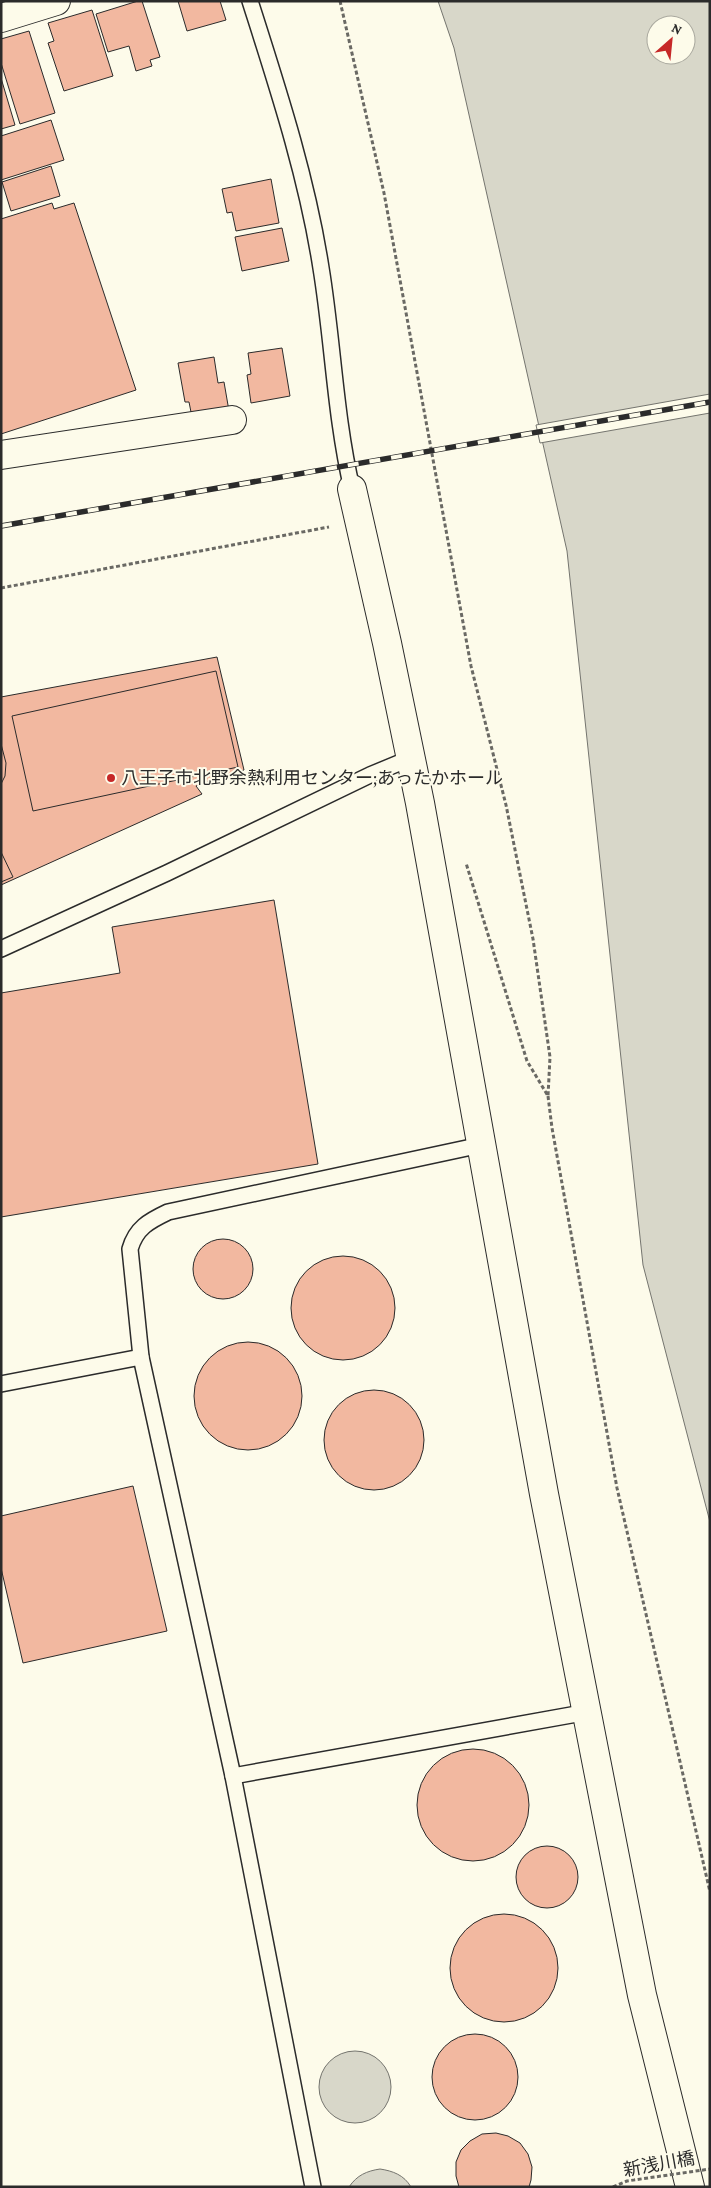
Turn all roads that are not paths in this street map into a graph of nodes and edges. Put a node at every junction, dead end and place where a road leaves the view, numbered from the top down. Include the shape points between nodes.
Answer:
1 (56, 1) edge
2 (250, 1) edge
3 (1, 18) edge
4 (232, 420) dead end
5 (1, 455) edge
6 (352, 489) joint
7 (411, 758) junction
8 (1, 949) edge
9 (481, 1145) junction
10 (142, 1357) junction
11 (1, 1384) edge
12 (588, 1712) junction
13 (233, 1776) junction
14 (690, 2181) edge
15 (312, 2187) edge

1 - 3 street
2 - 6 lane via 309,201 322,268 344,451
4 - 5 street
6 - 7 street
7 - 8 lane
7 - 9 street
9 - 10 lane via 168,1212 154,1218 134,1236 130,1249
9 - 12 street via 544,1494
10 - 11 lane
10 - 13 lane
12 - 13 lane
12 - 14 street via 642,1995
13 - 15 lane

